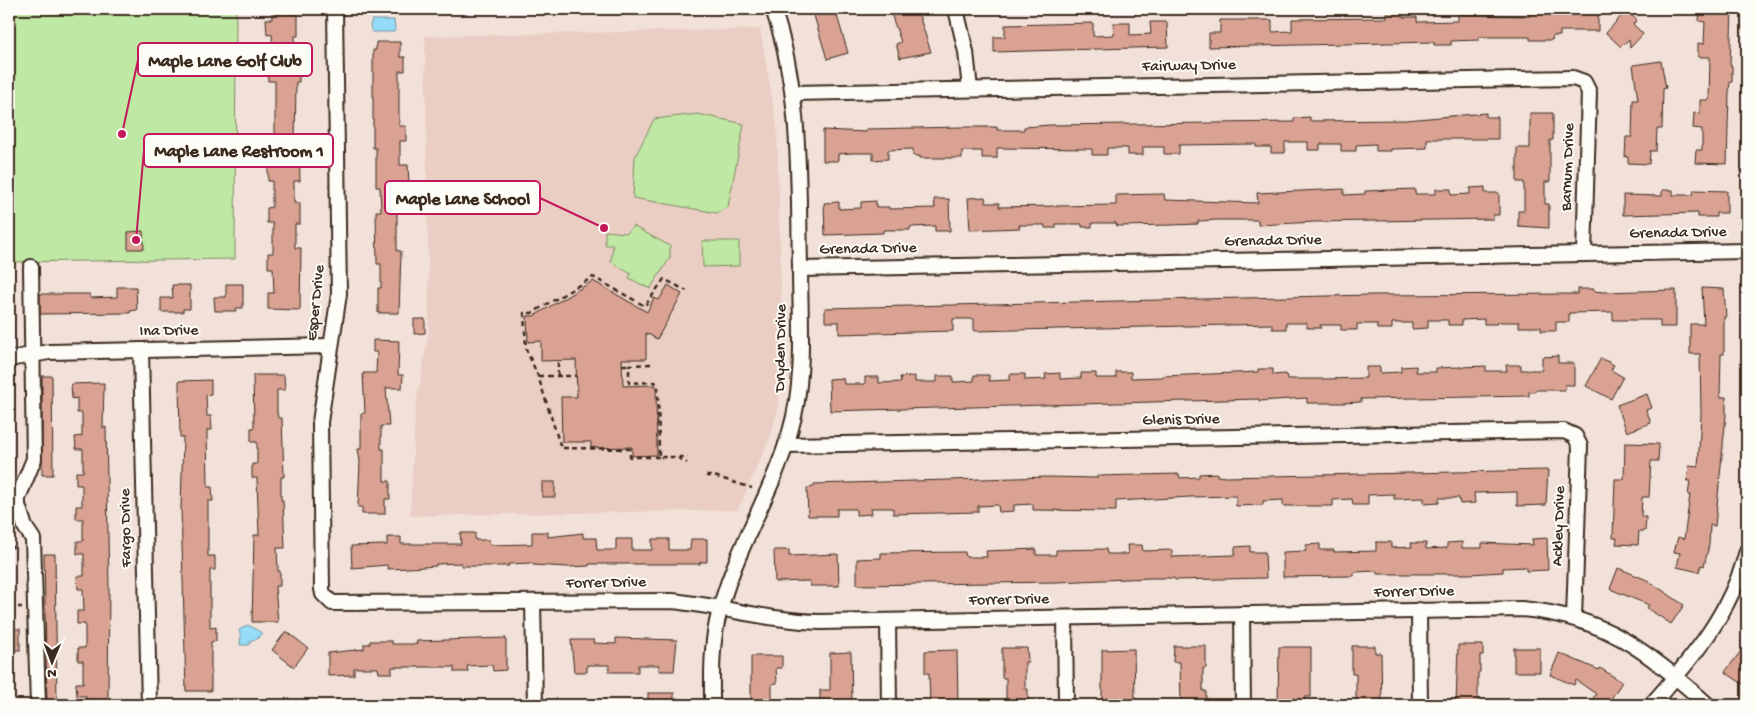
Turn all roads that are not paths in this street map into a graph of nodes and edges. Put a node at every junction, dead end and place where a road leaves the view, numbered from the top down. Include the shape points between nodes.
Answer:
1 (334, 9) edge
2 (773, 9) edge
3 (956, 9) edge
4 (1584, 82) joint
5 (970, 88) junction
6 (793, 92) junction
7 (1747, 251) edge
8 (1584, 254) junction
9 (32, 267) dead end
10 (800, 269) junction
11 (330, 346) junction
12 (141, 350) junction
13 (33, 353) junction
14 (9, 359) edge
15 (1575, 436) joint
16 (786, 446) junction
17 (1747, 551) edge
18 (327, 599) joint
19 (534, 602) junction
20 (721, 607) junction
21 (1418, 610) junction
22 (1242, 614) junction
23 (1064, 618) junction
24 (1574, 618) junction
25 (888, 621) junction
26 (1676, 677) junction
27 (38, 705) edge
28 (149, 705) edge
29 (535, 705) edge
30 (712, 705) edge
31 (889, 705) edge
32 (1066, 705) edge
33 (1243, 705) edge
34 (1420, 705) edge
35 (1651, 705) edge
36 (1708, 705) edge

1 - 11 street, Esper Drive via 339,273
2 - 6 street, Dryden Drive via 786,51
3 - 5 street
4 - 5 street, Fairway Drive via 1573,78
4 - 8 street, Barnum Drive via 1589,92
5 - 6 street, Fairway Drive
6 - 10 street, Dryden Drive
7 - 8 street, Grenada Drive
8 - 10 street, Grenada Drive
9 - 13 street
10 - 16 street, Dryden Drive via 801,383
11 - 12 street, Ina Drive
11 - 18 street, Esper Drive via 319,446 322,589
12 - 13 street, Ina Drive
12 - 28 street, Fargo Drive
13 - 14 street, Ina Drive
13 - 27 street via 34,459 18,505 33,539
15 - 16 street, Glenis Drive via 1564,431
15 - 24 street, Ackley Drive via 1580,446
16 - 20 street, Dryden Drive via 730,578
17 - 26 street via 1737,582 1716,624
18 - 19 street, Forrer Drive via 339,604
19 - 20 street, Forrer Drive via 672,601
19 - 29 street
20 - 25 street, Forrer Drive via 788,621
20 - 30 street, Dryden Drive via 712,655
21 - 22 street, Forrer Drive
21 - 24 street, Forrer Drive via 1522,609
21 - 34 street
22 - 23 street, Forrer Drive
22 - 33 street
23 - 25 street, Forrer Drive
23 - 32 street
24 - 26 street, Forrer Drive via 1623,638
25 - 31 street
26 - 35 street
26 - 36 street, Forrer Drive

